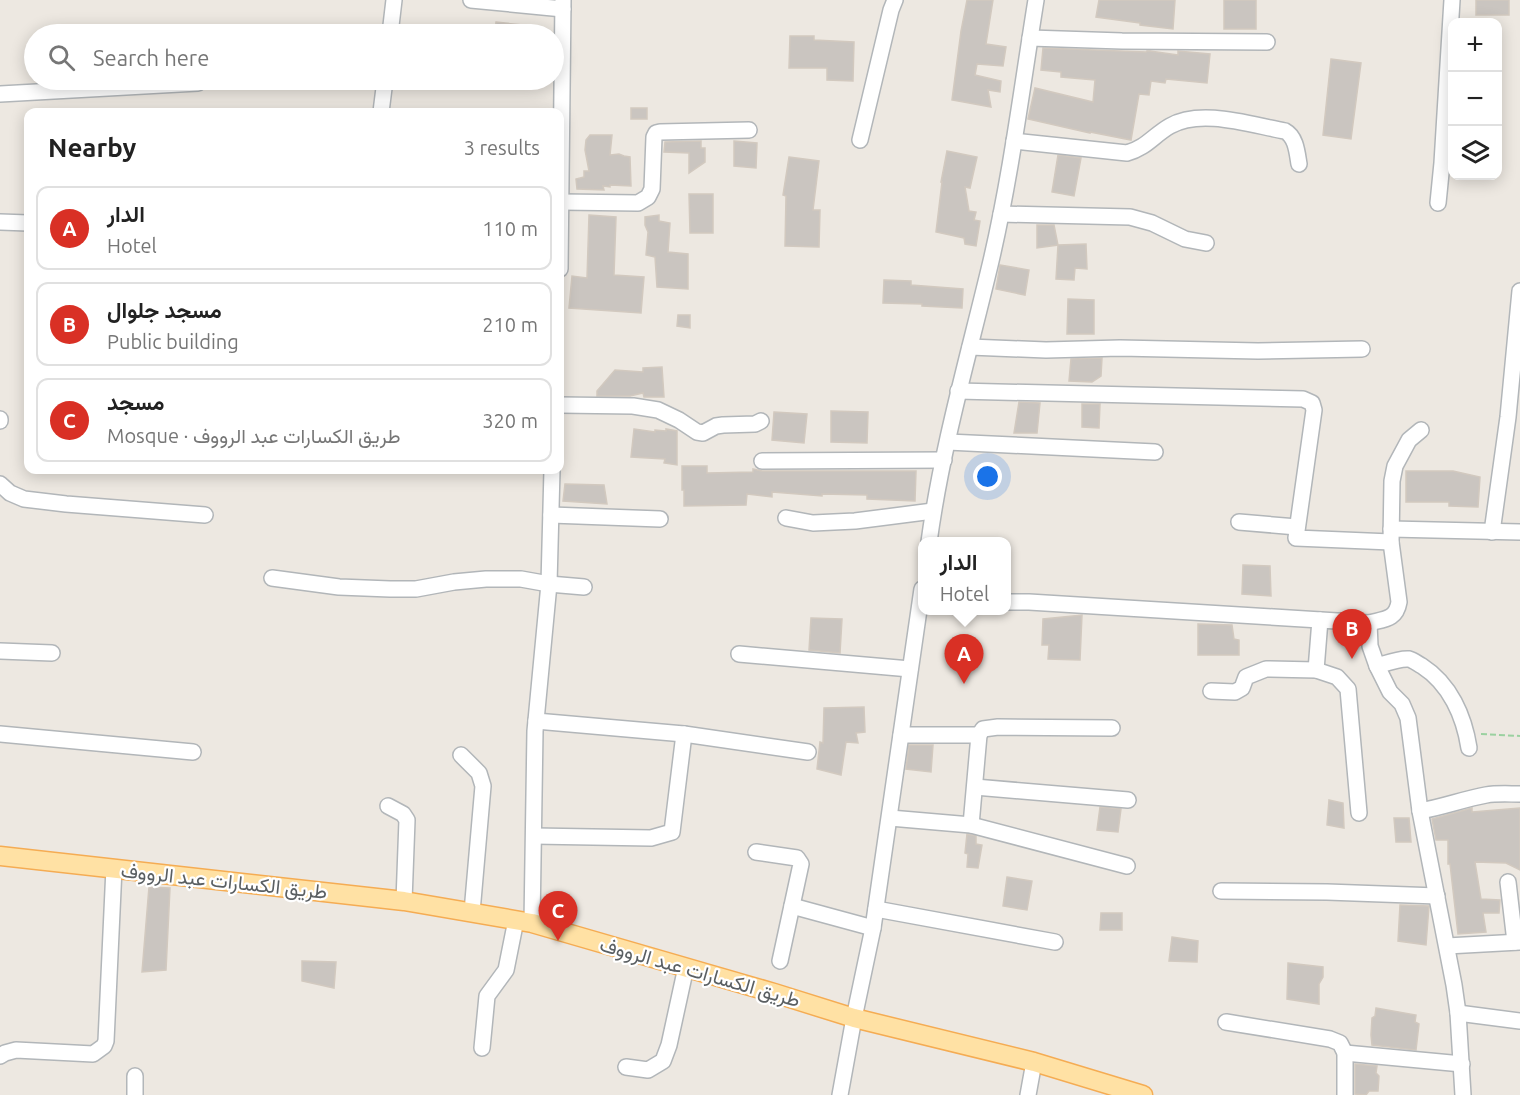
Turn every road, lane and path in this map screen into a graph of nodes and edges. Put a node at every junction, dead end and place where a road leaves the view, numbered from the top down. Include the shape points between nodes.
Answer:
1 (394, 0) edge
2 (471, 0) edge
3 (895, 0) edge
4 (1036, 0) edge
5 (1452, 0) edge
6 (563, 4) edge
7 (391, 24) edge
8 (563, 24) edge
9 (1030, 38) junction
10 (1267, 42) dead end
11 (72, 90) edge
12 (384, 90) edge
13 (562, 90) edge
14 (0, 94) edge
15 (382, 108) edge
16 (562, 108) edge
17 (748, 130) dead end
18 (860, 140) dead end
19 (1014, 141) junction
20 (1299, 164) dead end
21 (564, 202) edge
22 (1438, 203) dead end
23 (1000, 214) junction
24 (0, 222) edge
25 (24, 223) edge
26 (1206, 243) dead end
27 (1520, 291) edge
28 (970, 347) junction
29 (1362, 349) dead end
30 (958, 391) junction
31 (1515, 398) edge
32 (564, 405) edge
33 (761, 421) dead end
34 (1421, 430) dead end
35 (948, 442) junction
36 (1155, 452) dead end
37 (944, 460) junction
38 (762, 461) dead end
39 (552, 474) edge
40 (0, 484) edge
41 (933, 511) junction
42 (205, 515) dead end
43 (551, 515) junction
44 (786, 518) dead end
45 (660, 519) dead end
46 (1239, 522) dead end
47 (1297, 527) junction
48 (1492, 532) junction
49 (1520, 532) edge
50 (1391, 536) junction
51 (930, 537) edge
52 (273, 578) dead end
53 (549, 584) junction
54 (584, 587) dead end
55 (1011, 602) edge
56 (918, 615) edge
57 (1320, 620) junction
58 (1369, 623) junction
59 (0, 651) edge
60 (52, 653) dead end
61 (739, 654) dead end
62 (1377, 666) junction
63 (910, 669) junction
64 (1316, 670) junction
65 (1211, 691) dead end
66 (536, 721) junction
67 (1112, 728) dead end
68 (0, 734) edge
69 (684, 734) junction
70 (901, 735) junction
71 (979, 735) junction
72 (1520, 736) edge
73 (1468, 740) joint
74 (193, 752) dead end
75 (808, 752) dead end
76 (461, 755) dead end
77 (975, 787) junction
78 (1520, 794) edge
79 (1128, 800) dead end
80 (388, 806) dead end
81 (1420, 811) junction
82 (1359, 813) dead end
83 (890, 818) junction
84 (971, 825) junction
85 (534, 836) junction
86 (756, 852) dead end
87 (0, 856) edge
88 (1127, 866) dead end
89 (114, 868) junction
90 (1508, 882) dead end
91 (1221, 891) dead end
92 (1437, 896) junction
93 (404, 901) junction
94 (792, 906) junction
95 (876, 909) junction
96 (472, 912) junction
97 (524, 921) junction
98 (873, 928) junction
99 (1055, 942) dead end
100 (1517, 942) edge
101 (1447, 946) junction
102 (780, 961) dead end
103 (686, 967) junction
104 (1458, 1013) junction
105 (854, 1018) junction
106 (1520, 1021) edge
107 (1226, 1022) dead end
108 (482, 1047) dead end
109 (1345, 1053) junction
110 (0, 1056) edge
111 (1034, 1062) junction
112 (1462, 1064) junction
113 (626, 1067) dead end
114 (135, 1076) dead end
115 (135, 1095) edge
116 (840, 1095) edge
117 (1028, 1095) edge
118 (1143, 1095) edge
119 (1345, 1095) edge
120 (1463, 1095) edge

1 - 7 street
2 - 6 street
3 - 18 street
4 - 9 street
5 - 22 street
6 - 8 street
9 - 10 street
9 - 19 street
11 - 14 street
12 - 15 street
13 - 16 street
17 - 21 street via 656,133 648,197 638,203
19 - 20 street via 1127,153 1186,119 1218,118 1285,131 1295,144
19 - 23 street
23 - 26 street via 1130,218
23 - 28 street
24 - 25 street
27 - 31 street
28 - 29 street
28 - 30 street
30 - 35 street
30 - 47 street via 1308,400 1314,410
31 - 48 street via 1508,417
32 - 33 street via 658,410 703,433 716,426
34 - 50 street via 1409,440 1395,466
35 - 36 street
35 - 37 street
37 - 38 street
37 - 41 street
39 - 43 street
40 - 42 street via 10,494 24,499
41 - 44 street via 813,523
41 - 51 street
43 - 45 street
43 - 53 street
46 - 47 street
47 - 50 street via 1296,538
48 - 49 street
48 - 50 street
50 - 58 street via 1398,610 1391,618
52 - 53 street via 339,587 416,590 486,579
53 - 54 street
53 - 66 street
55 - 57 street
56 - 63 street
57 - 58 street
57 - 64 street
58 - 62 street via 1370,646
59 - 60 street
61 - 63 street
62 - 73 street via 1411,659 1426,669 1454,700
62 - 81 street via 1408,718
63 - 70 street
64 - 65 street via 1266,669 1246,676 1242,688 1235,692
64 - 82 street via 1337,677 1348,689
66 - 69 street
66 - 85 street
67 - 71 street via 998,727 983,729
68 - 74 street
69 - 75 street
69 - 85 street via 672,832 651,838
70 - 71 street
70 - 83 street
71 - 77 street
72 - 73 path
76 - 96 street via 479,773 483,786
77 - 79 street
77 - 84 street
78 - 81 street via 1483,795
80 - 93 street via 407,820
81 - 92 street
83 - 84 street
83 - 95 street
84 - 88 street
85 - 97 street
86 - 94 street via 800,861
87 - 89 main road, طريق الكسارات عبد الرووف
89 - 93 main road, طريق الكسارات عبد الرووف
89 - 110 street via 104,1046 93,1054 16,1050
90 - 100 street
91 - 92 street
92 - 101 street
93 - 96 main road, طريق الكسارات عبد الرووف
94 - 98 street
94 - 102 street
95 - 98 street
95 - 99 street
96 - 97 main road, طريق الكسارات عبد الرووف
97 - 103 main road, طريق الكسارات عبد الرووف
97 - 108 street via 506,970 487,996
98 - 105 street
100 - 101 street
101 - 104 street
103 - 105 main road, طريق الكسارات عبد الرووف
103 - 113 street via 663,1061 648,1070
104 - 106 street
104 - 112 street
105 - 111 main road, طريق الكسارات عبد الرووف
105 - 116 street
107 - 109 street via 1330,1039 1340,1043
109 - 112 street
109 - 119 street
111 - 117 street
111 - 118 main road, طريق الكسارات عبد الرووف
112 - 120 street
114 - 115 street

